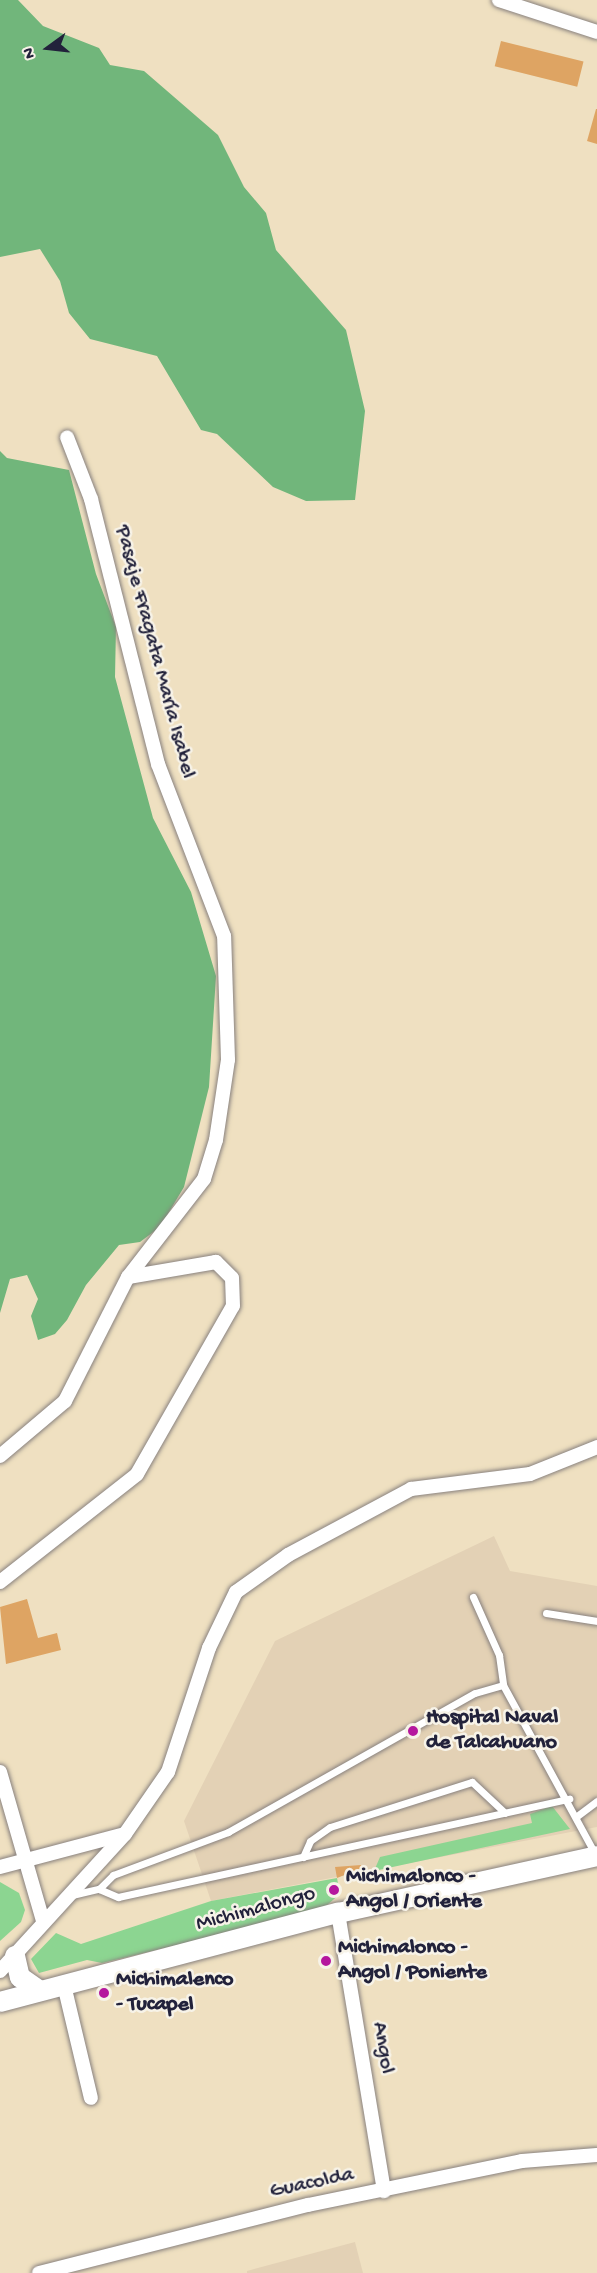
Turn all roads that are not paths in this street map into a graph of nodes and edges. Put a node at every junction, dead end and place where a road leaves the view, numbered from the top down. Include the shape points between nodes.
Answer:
1 (499, 0) edge
2 (597, 32) edge
3 (67, 437) dead end
4 (128, 1278) junction
5 (597, 1447) edge
6 (0, 1456) edge
7 (0, 1582) edge
8 (473, 1597) dead end
9 (546, 1614) dead end
10 (597, 1621) edge
11 (503, 1685) junction
12 (0, 1772) edge
13 (569, 1799) junction
14 (597, 1801) edge
15 (505, 1813) junction
16 (577, 1816) junction
17 (124, 1834) junction
18 (596, 1856) edge
19 (303, 1857) junction
20 (26, 1861) junction
21 (0, 1867) edge
22 (99, 1889) junction
23 (72, 1895) junction
24 (338, 1913) junction
25 (43, 1921) junction
26 (15, 1956) junction
27 (0, 1971) edge
28 (64, 1985) junction
29 (40, 1991) junction
30 (0, 2002) edge
31 (91, 2098) dead end
32 (597, 2155) edge
33 (384, 2191) junction
34 (39, 2273) edge

1 - 2 street
3 - 4 street, Pasaje Fragata María Isabel via 91,499 158,764 224,936 230,1006 216,1140 204,1179
4 - 6 street, Pasaje Fragata María Isabel via 65,1401
4 - 7 street via 216,1262 232,1278 233,1306 137,1474
5 - 17 street via 530,1474 411,1489 257,1574 236,1592 223,1616 168,1772
8 - 11 lane via 499,1655
9 - 10 lane
11 - 13 lane
11 - 22 lane via 475,1693 228,1833 113,1875
12 - 20 street
13 - 15 lane
13 - 16 lane
14 - 16 lane
15 - 19 lane
15 - 19 lane via 472,1782 330,1827 310,1841
16 - 18 lane
17 - 20 street
17 - 23 street
18 - 24 main road, Michimalongo
19 - 22 lane via 118,1897
20 - 21 street
20 - 25 street
22 - 23 lane
23 - 25 street
24 - 28 main road, Michimalongo
24 - 33 street, Angol
25 - 26 street
26 - 27 street
26 - 29 main road via 20,1977
28 - 29 main road, Michimalongo
28 - 31 street
29 - 30 main road, Michimalongo
32 - 33 street, Guacolda via 522,2161
33 - 34 street, Guacolda via 158,2239

